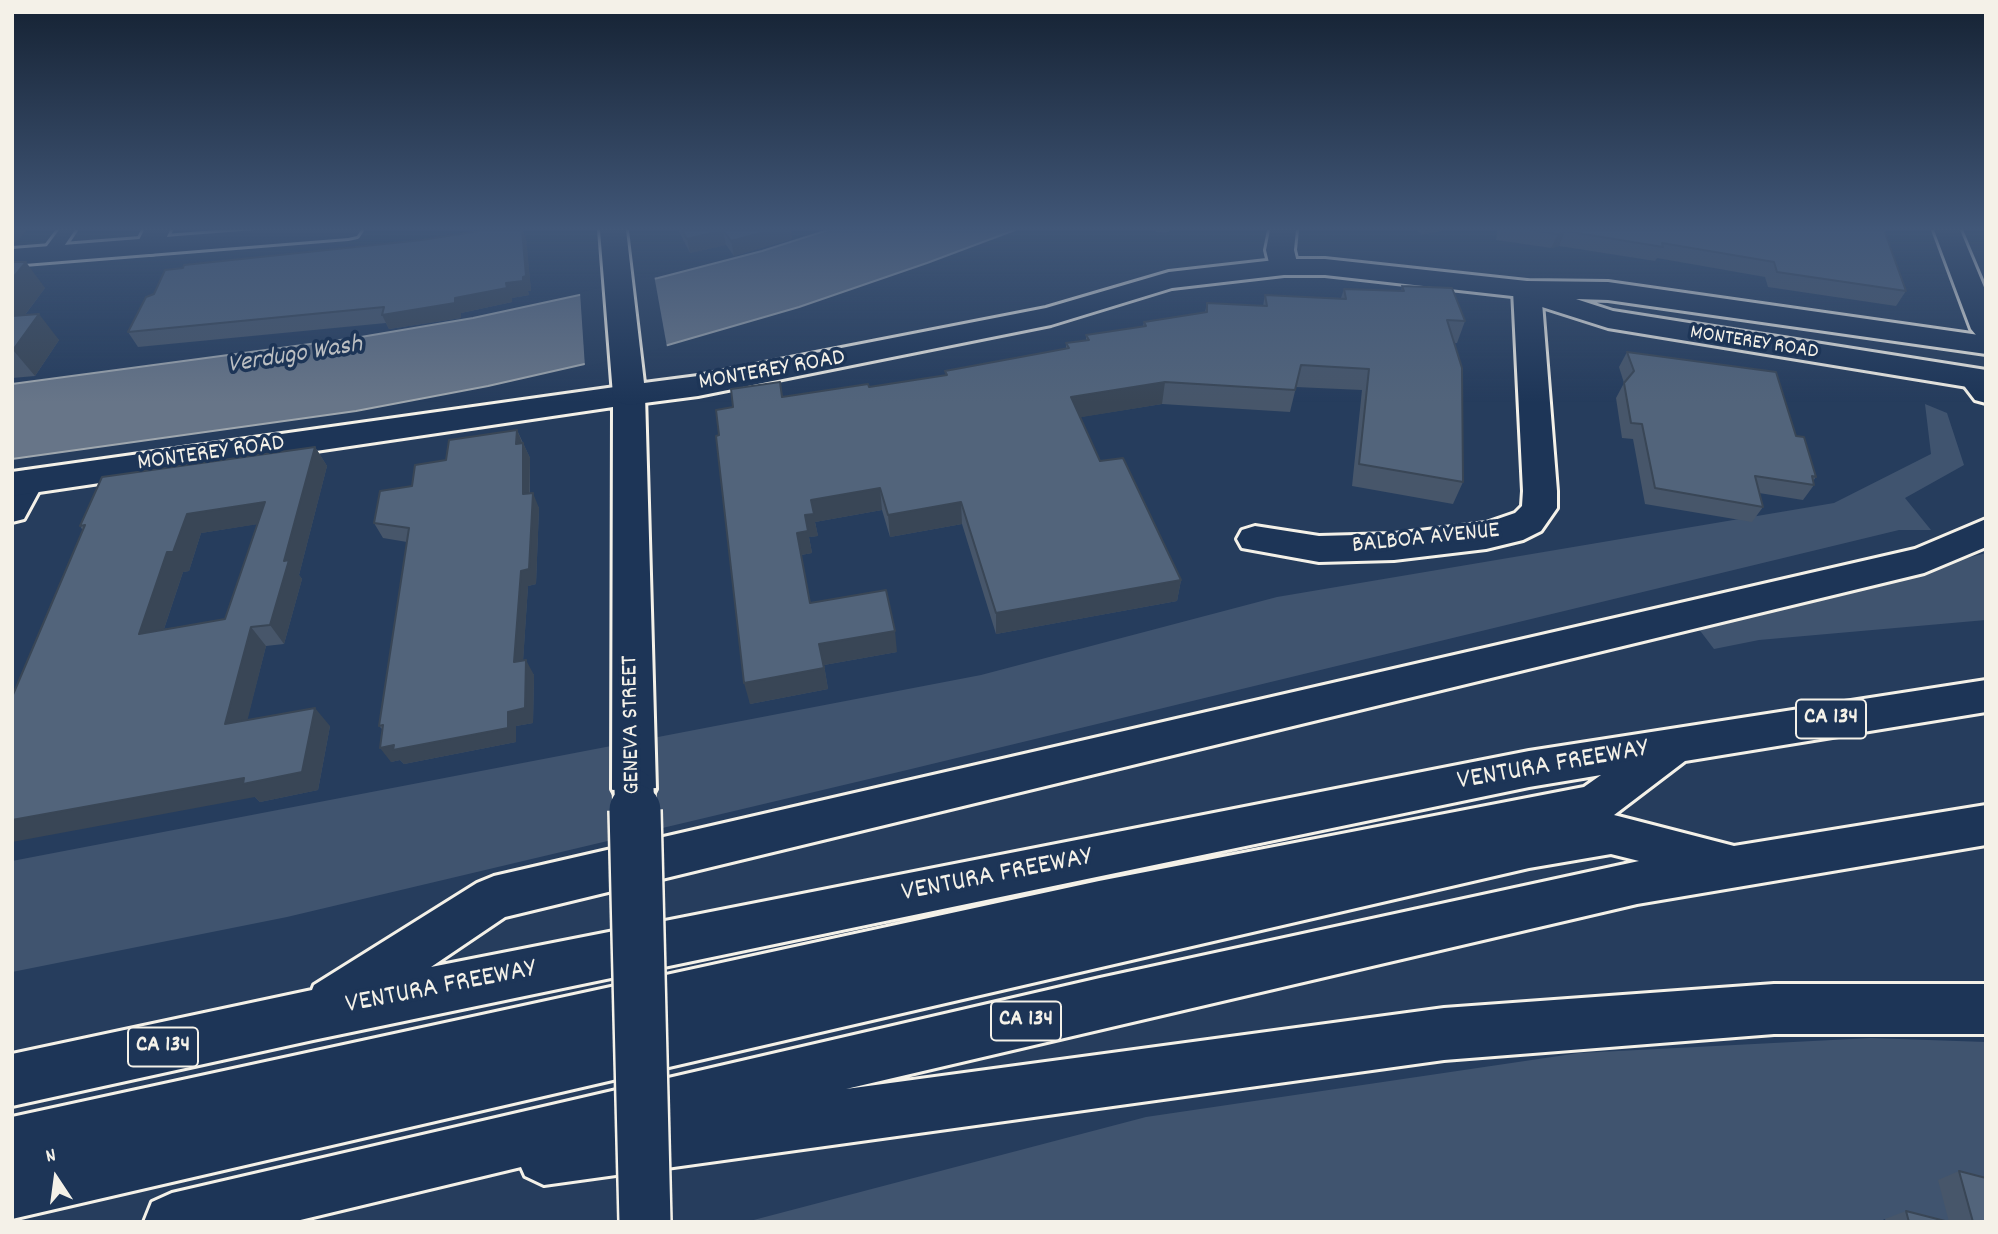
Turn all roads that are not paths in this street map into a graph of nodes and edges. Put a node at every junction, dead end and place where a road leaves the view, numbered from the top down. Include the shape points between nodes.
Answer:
1 (618, 288) edge
2 (1144, 288) edge
3 (1508, 288) edge
4 (1970, 288) edge
5 (1527, 290) junction
6 (1986, 329) edge
7 (1986, 345) edge
8 (1983, 377) edge
9 (629, 395) junction
10 (17, 492) edge
11 (1986, 532) edge
12 (1255, 539) dead end
13 (1986, 696) edge
14 (1677, 745) junction
15 (1986, 825) edge
16 (1737, 866) junction
17 (1986, 1009) edge
18 (313, 1015) junction
19 (12, 1080) edge
20 (12, 1144) edge
21 (317, 1188) junction
22 (12, 1191) edge
23 (172, 1222) edge
24 (645, 1222) edge

1 - 9 main road, GENEVA STREET
2 - 9 main road, MONTEREY ROAD via 1051,316
3 - 5 main road, MONTEREY ROAD
4 - 6 main road
5 - 7 main road, MONTEREY ROAD via 1608,291
5 - 8 main road, MONTEREY ROAD via 1608,319
5 - 12 main road, BALBOA AVENUE via 1540,491 1539,508 1528,522 1486,536 1394,547 1319,549
9 - 10 main road, MONTEREY ROAD
9 - 24 main road, GENEVA STREET, bridge
11 - 18 main road via 1924,560 494,898
13 - 14 main road, VENTURA FREEWAY / CA 134
14 - 18 main road, VENTURA FREEWAY / CA 134 via 1502,775
14 - 20 main road via 1595,804 1099,903
15 - 16 main road, CA 134
16 - 21 main road, CA 134 via 1637,883 1127,997
16 - 22 main road via 1611,834 1529,848
17 - 21 main road via 1774,1009 1444,1034
18 - 19 main road, VENTURA FREEWAY / CA 134
21 - 23 main road, CA 134

